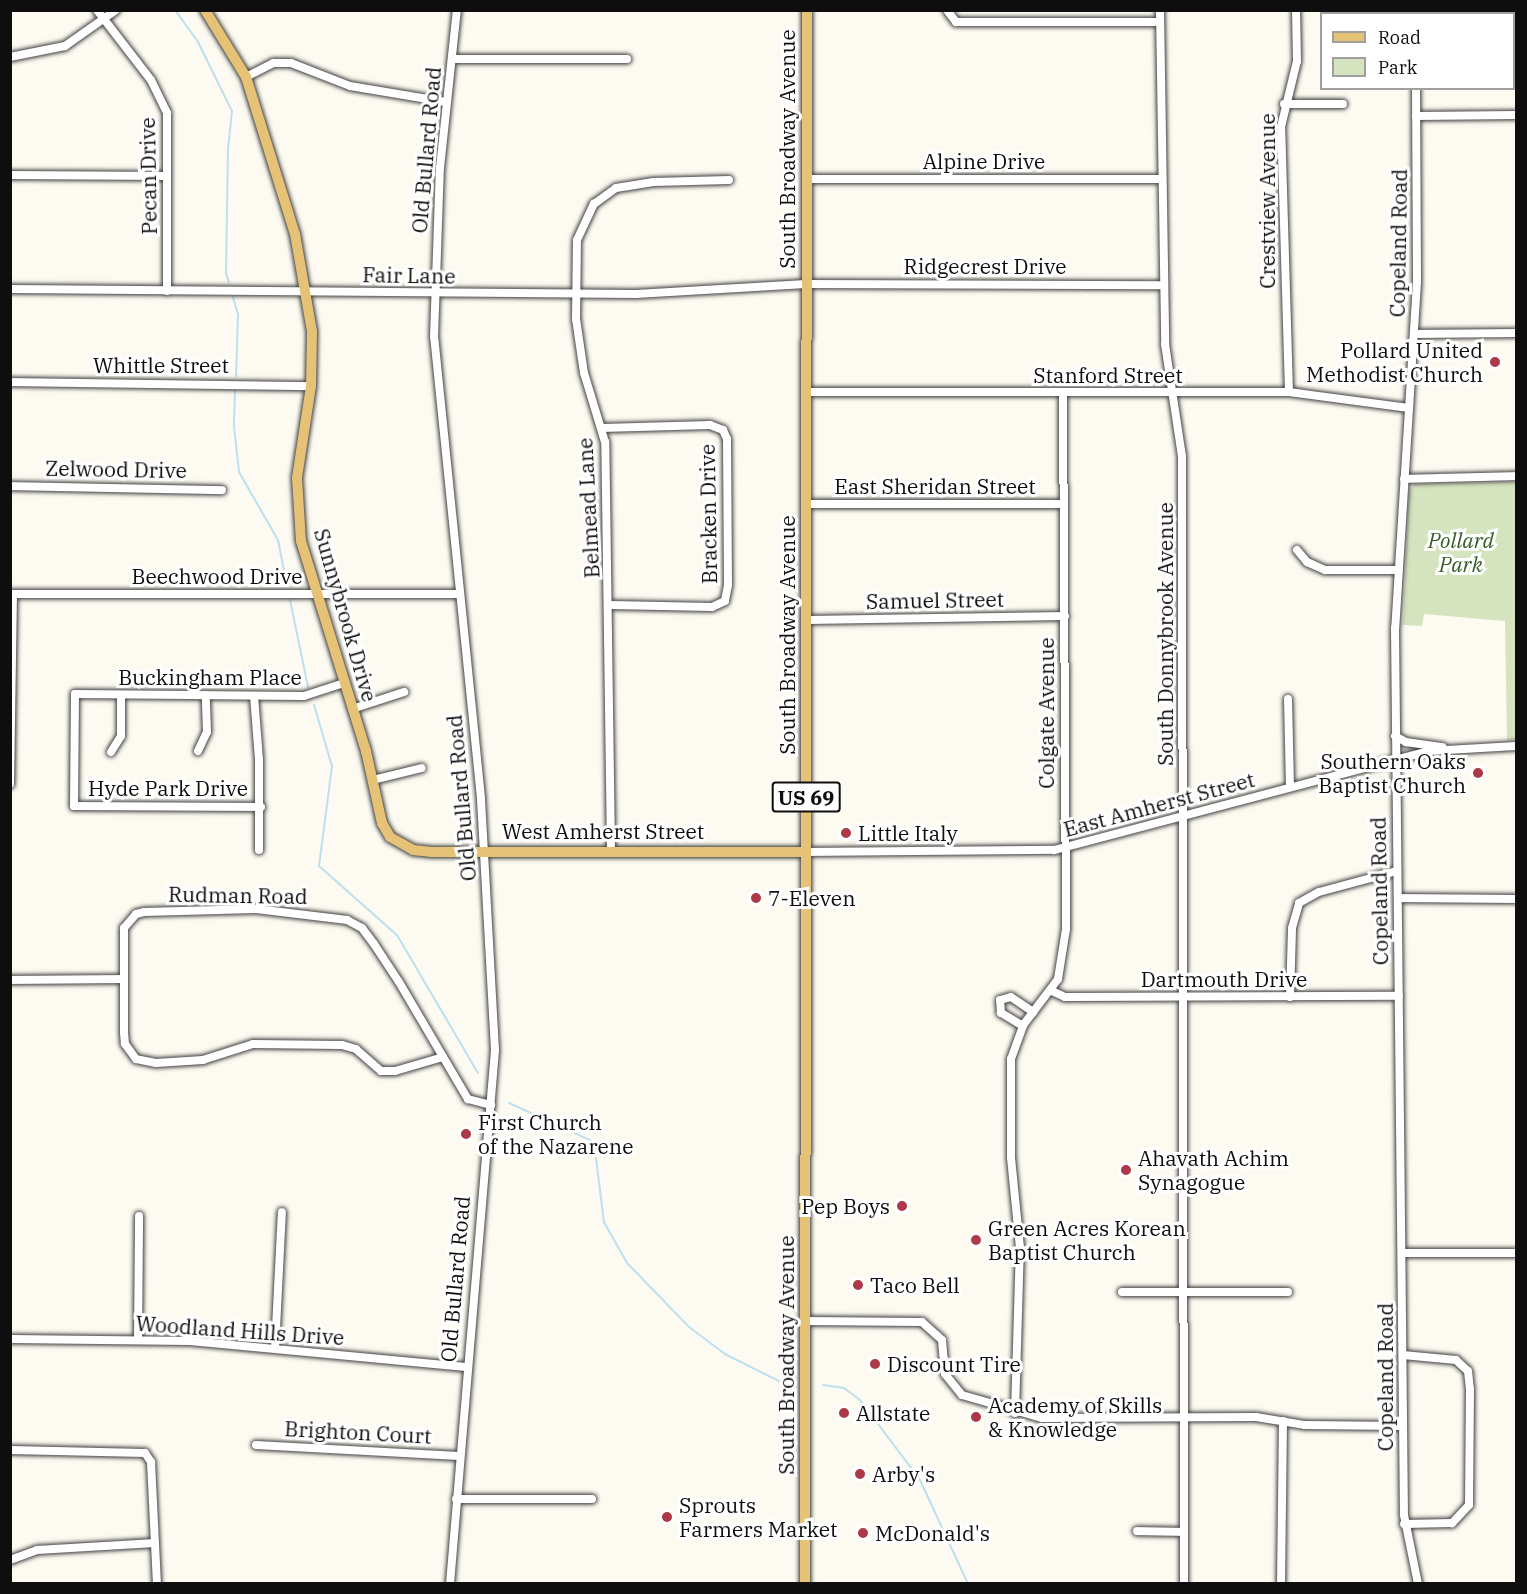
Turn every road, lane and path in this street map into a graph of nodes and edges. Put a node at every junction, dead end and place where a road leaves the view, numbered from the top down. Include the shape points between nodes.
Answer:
1 (97, 10) edge
2 (116, 10) edge
3 (205, 10) edge
4 (457, 10) edge
5 (807, 10) edge
6 (947, 10) edge
7 (1160, 10) edge
8 (1296, 10) edge
9 (103, 19) junction
10 (1160, 22) junction
11 (10, 57) edge
12 (452, 59) junction
13 (627, 59) dead end
14 (246, 77) junction
15 (1416, 90) edge
16 (446, 102) junction
17 (1284, 104) junction
18 (1343, 104) dead end
19 (1516, 115) edge
20 (1416, 116) junction
21 (10, 176) edge
22 (167, 176) junction
23 (807, 179) junction
24 (1162, 179) junction
25 (729, 180) dead end
26 (806, 284) junction
27 (1163, 285) junction
28 (10, 289) edge
29 (167, 291) junction
30 (306, 292) junction
31 (575, 293) junction
32 (432, 294) junction
33 (1516, 333) edge
34 (1414, 334) junction
35 (10, 382) edge
36 (311, 386) junction
37 (805, 392) junction
38 (1289, 392) junction
39 (1063, 393) junction
40 (1174, 393) junction
41 (1409, 408) junction
42 (602, 428) junction
43 (1516, 477) edge
44 (1404, 479) junction
45 (10, 486) edge
46 (222, 490) dead end
47 (807, 504) junction
48 (1064, 504) junction
49 (1296, 550) dead end
50 (1397, 570) junction
51 (12, 594) edge
52 (316, 594) junction
53 (460, 594) junction
54 (610, 605) junction
55 (1065, 616) junction
56 (807, 620) junction
57 (344, 683) junction
58 (404, 692) dead end
59 (206, 695) junction
60 (121, 696) junction
61 (254, 696) junction
62 (1288, 699) dead end
63 (352, 709) junction
64 (1395, 736) junction
65 (1516, 746) edge
66 (1449, 748) junction
67 (198, 751) dead end
68 (111, 752) dead end
69 (1395, 760) junction
70 (422, 768) dead end
71 (373, 780) junction
72 (10, 784) edge
73 (1290, 787) junction
74 (74, 806) joint
75 (261, 807) junction
76 (1183, 816) junction
77 (402, 845) joint
78 (1064, 848) junction
79 (259, 850) dead end
80 (484, 851) junction
81 (611, 851) junction
82 (806, 852) junction
83 (1397, 871) junction
84 (1398, 898) junction
85 (1516, 899) edge
86 (123, 979) junction
87 (10, 980) edge
88 (1052, 991) junction
89 (1399, 996) junction
90 (1183, 997) junction
91 (1290, 997) junction
92 (1033, 1012) junction
93 (1023, 1026) junction
94 (443, 1057) junction
95 (491, 1105) junction
96 (282, 1212) dead end
97 (139, 1216) dead end
98 (1402, 1253) junction
99 (1516, 1253) edge
100 (1122, 1292) dead end
101 (1288, 1292) dead end
102 (1183, 1294) junction
103 (806, 1321) junction
104 (10, 1339) edge
105 (138, 1340) junction
106 (275, 1348) junction
107 (1403, 1355) junction
108 (466, 1367) junction
109 (1015, 1413) junction
110 (1184, 1417) junction
111 (1283, 1421) junction
112 (1403, 1426) junction
113 (256, 1445) dead end
114 (10, 1450) edge
115 (459, 1456) junction
116 (456, 1499) junction
117 (592, 1499) dead end
118 (1404, 1524) junction
119 (1137, 1531) dead end
120 (1184, 1532) junction
121 (155, 1543) junction
122 (10, 1560) edge
123 (157, 1584) edge
124 (450, 1584) edge
125 (805, 1584) edge
126 (1184, 1584) edge
127 (1281, 1584) edge
128 (1418, 1584) edge

1 - 9 street, Pecan Drive
2 - 9 street
3 - 14 main road, Sunnybrook Drive
4 - 12 street, Old Bullard Road
5 - 23 main road, South Broadway Avenue / US 69
6 - 10 street via 956,22
7 - 10 street, South Donnybrook Avenue
8 - 17 street, Crestview Avenue via 1297,62
9 - 11 street via 81,39 65,46
9 - 22 street, Pecan Drive via 162,99 167,113
10 - 24 street, South Donnybrook Avenue
12 - 13 street
12 - 16 street, Old Bullard Road
14 - 16 street via 274,63 291,63 350,86
14 - 30 main road, Sunnybrook Drive via 291,218
15 - 20 street, Copeland Road
16 - 32 street, Old Bullard Road
17 - 18 street
17 - 38 street, Crestview Avenue via 1281,127
19 - 20 street
20 - 34 street, Copeland Road
21 - 22 street
22 - 29 street, Pecan Drive
23 - 24 street, Alpine Drive
23 - 26 main road, South Broadway Avenue / US 69
24 - 27 street, South Donnybrook Avenue
25 - 31 street, Belmead Lane via 629,184 604,195 586,215 577,240
26 - 27 street, Ridgecrest Drive
26 - 31 street, Fair Lane via 666,293
26 - 37 main road, South Broadway Avenue / US 69
27 - 40 street, South Donnybrook Avenue via 1165,344
28 - 29 street, Fair Lane
29 - 30 street, Fair Lane
30 - 32 street, Fair Lane
30 - 36 main road, Sunnybrook Drive via 312,331
31 - 32 street, Fair Lane
31 - 42 street, Belmead Lane via 584,373
32 - 53 street, Old Bullard Road via 435,369
33 - 34 street
34 - 41 street, Copeland Road
35 - 36 street, Whittle Street
36 - 52 main road, Sunnybrook Drive via 297,478 302,541
37 - 39 street, Stanford Street
37 - 47 main road, South Broadway Avenue / US 69
38 - 40 street, Stanford Street
38 - 41 street, Stanford Street
39 - 40 street, Stanford Street
39 - 48 street, Colgate Avenue
40 - 76 street, South Donnybrook Avenue via 1182,456
41 - 44 street, Copeland Road
42 - 54 street, Belmead Lane
42 - 54 street, Bracken Drive via 710,425 723,430 727,439 725,601 712,607
43 - 44 street
44 - 50 street, Copeland Road
45 - 46 street, Zelwood Drive
47 - 48 street, East Sheridan Street
47 - 56 main road, South Broadway Avenue / US 69
48 - 55 street, Colgate Avenue
49 - 50 street via 1307,562 1325,570
50 - 64 street, Copeland Road
51 - 52 street, Beechwood Drive
51 - 72 street
52 - 53 street, Beechwood Drive
52 - 57 main road, Sunnybrook Drive
53 - 80 street, Old Bullard Road
54 - 81 street, Belmead Lane
55 - 56 street, Samuel Street
55 - 78 street, Colgate Avenue
56 - 82 main road, South Broadway Avenue / US 69
57 - 61 street, Buckingham Place via 304,696
57 - 63 main road, Sunnybrook Drive
58 - 63 street
59 - 60 street, Buckingham Place
59 - 61 street, Buckingham Place
59 - 67 street via 207,732
60 - 68 street via 121,736
60 - 74 street, Buckingham Place via 75,694
61 - 75 street
62 - 73 street
63 - 71 main road, Sunnybrook Drive
64 - 66 street via 1406,742
64 - 69 street, Copeland Road
65 - 66 street, East Amherst Street
66 - 69 street, East Amherst Street
69 - 73 street, East Amherst Street
69 - 83 street, Copeland Road
70 - 71 street
71 - 77 main road, Sunnybrook Drive via 382,823 390,837
73 - 76 street, East Amherst Street
74 - 75 street, Hyde Park Drive
75 - 79 street
76 - 78 street, East Amherst Street
76 - 90 street, South Donnybrook Avenue
77 - 80 main road, West Amherst Street via 424,851
78 - 82 street, East Amherst Street
78 - 88 street, Colgate Avenue via 1065,941
80 - 81 main road, West Amherst Street
80 - 95 street, Old Bullard Road via 495,1050
81 - 82 main road, West Amherst Street
82 - 103 main road, South Broadway Avenue / US 69
83 - 84 street, Copeland Road
83 - 91 street via 1319,892 1299,903 1292,928
84 - 85 street
84 - 89 street, Copeland Road
86 - 87 street
86 - 94 street, Rudman Road via 125,1044 136,1059 146,1062 202,1060 253,1044 342,1045 356,1049 381,1071 395,1071
86 - 94 street, Rudman Road via 124,928 136,914 256,909 347,920 374,944
88 - 90 street, Dartmouth Drive via 1065,997
88 - 92 street, Colgate Avenue
89 - 91 street, Dartmouth Drive
89 - 98 street, Copeland Road
90 - 91 street, Dartmouth Drive
90 - 102 street, South Donnybrook Avenue
92 - 93 street, Colgate Avenue
92 - 93 street via 1011,997 1000,1000 1001,1013
93 - 109 street, Colgate Avenue via 1011,1071 1011,1158 1020,1248
94 - 95 street, Rudman Road via 468,1099
95 - 108 street, Old Bullard Road
96 - 106 street
97 - 105 street
98 - 99 street
98 - 107 street, Copeland Road
100 - 102 street
101 - 102 street
102 - 110 street, South Donnybrook Avenue
103 - 109 street via 914,1321 930,1325 942,1340 945,1374 953,1387 968,1398
103 - 125 main road, South Broadway Avenue / US 69
104 - 105 street, Woodland Hills Drive
105 - 106 street, Woodland Hills Drive
106 - 108 street, Woodland Hills Drive
107 - 112 street, Copeland Road
107 - 118 street via 1456,1360 1468,1371 1470,1389 1469,1505 1452,1523
108 - 115 street, Old Bullard Road
109 - 110 street via 1061,1419
110 - 111 street
110 - 120 street, South Donnybrook Avenue
111 - 112 street via 1305,1425
111 - 127 street
112 - 118 street, Copeland Road
113 - 115 street, Brighton Court
114 - 121 street via 123,1450 139,1451 149,1457
115 - 116 street, Old Bullard Road
116 - 117 street
116 - 124 street, Old Bullard Road
118 - 128 street, Copeland Road
119 - 120 street
120 - 126 street, South Donnybrook Avenue
121 - 122 street via 37,1550
121 - 123 street

